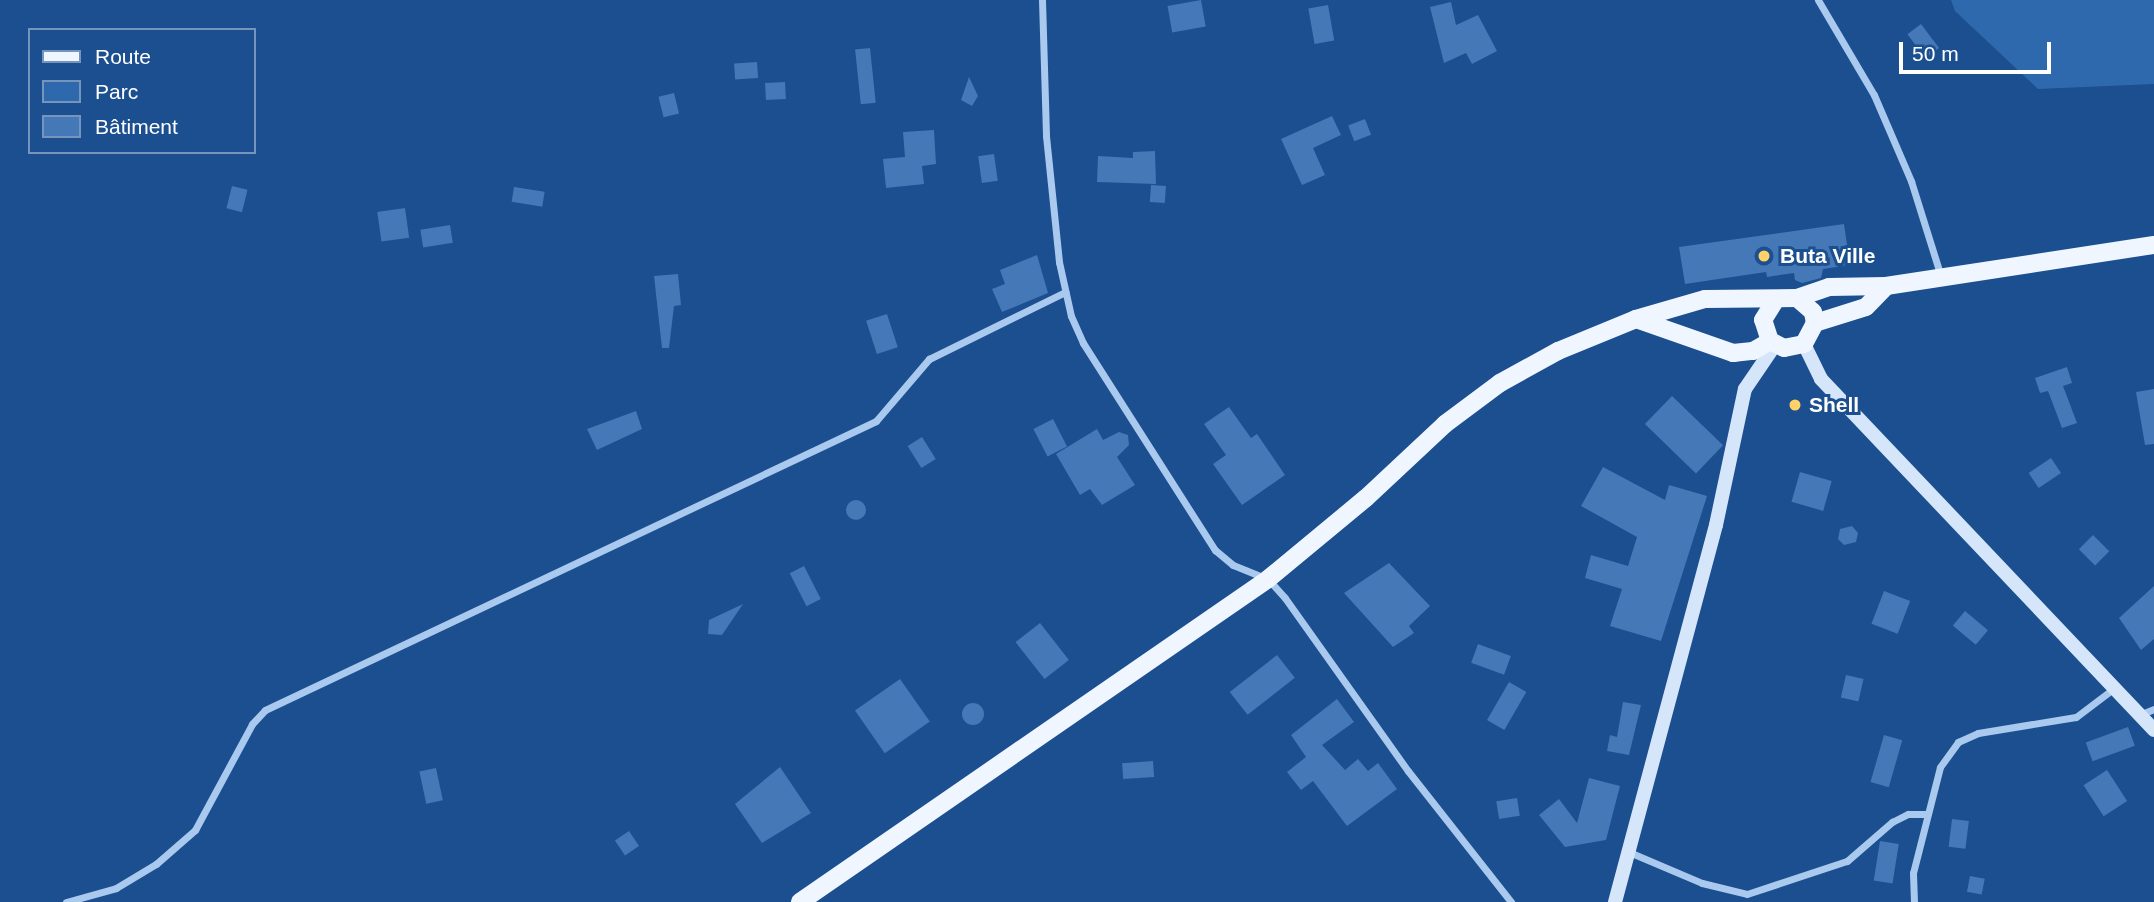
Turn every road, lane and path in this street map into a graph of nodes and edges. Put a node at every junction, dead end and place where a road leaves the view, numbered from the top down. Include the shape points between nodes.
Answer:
1 (1042, 0) edge
2 (1818, 0) edge
3 (2154, 245) edge
4 (1941, 278) junction
5 (1886, 286) junction
6 (1065, 292) junction
7 (1797, 298) junction
8 (1775, 300) junction
9 (1636, 319) junction
10 (1815, 323) junction
11 (1773, 343) junction
12 (1804, 344) junction
13 (1268, 579) junction
14 (2113, 689) junction
15 (2154, 709) edge
16 (2139, 715) junction
17 (2154, 730) edge
18 (1927, 814) junction
19 (1628, 852) junction
20 (66, 902) edge
21 (800, 902) edge
22 (1511, 902) edge
23 (1615, 902) edge
24 (1914, 902) edge

1 - 6 street via 1046,136
2 - 4 street via 1874,95 1911,181
3 - 4 main road
4 - 5 main road
5 - 7 main road via 1856,283
5 - 10 main road via 1866,307
6 - 13 street via 1070,316 1104,378 1215,550 1233,565
6 - 20 street via 929,359 876,421 265,710 252,724 195,830 156,864 116,888
7 - 8 main road
7 - 10 main road via 1813,312
8 - 9 main road via 1705,299
8 - 11 main road via 1763,320
9 - 11 main road via 1733,353
9 - 13 main road via 1558,351 1500,383 1445,424 1366,498
10 - 12 main road
11 - 12 main road via 1784,348
11 - 19 street via 1745,389 1716,525
12 - 14 street via 1821,379
13 - 21 main road
13 - 22 street via 1408,771
14 - 16 street
14 - 18 street via 2076,717 1978,733 1958,742 1940,767
15 - 16 street
16 - 17 street
18 - 19 street via 1908,814 1892,822 1847,861 1746,894 1702,883
18 - 24 street via 1913,873
19 - 23 street

